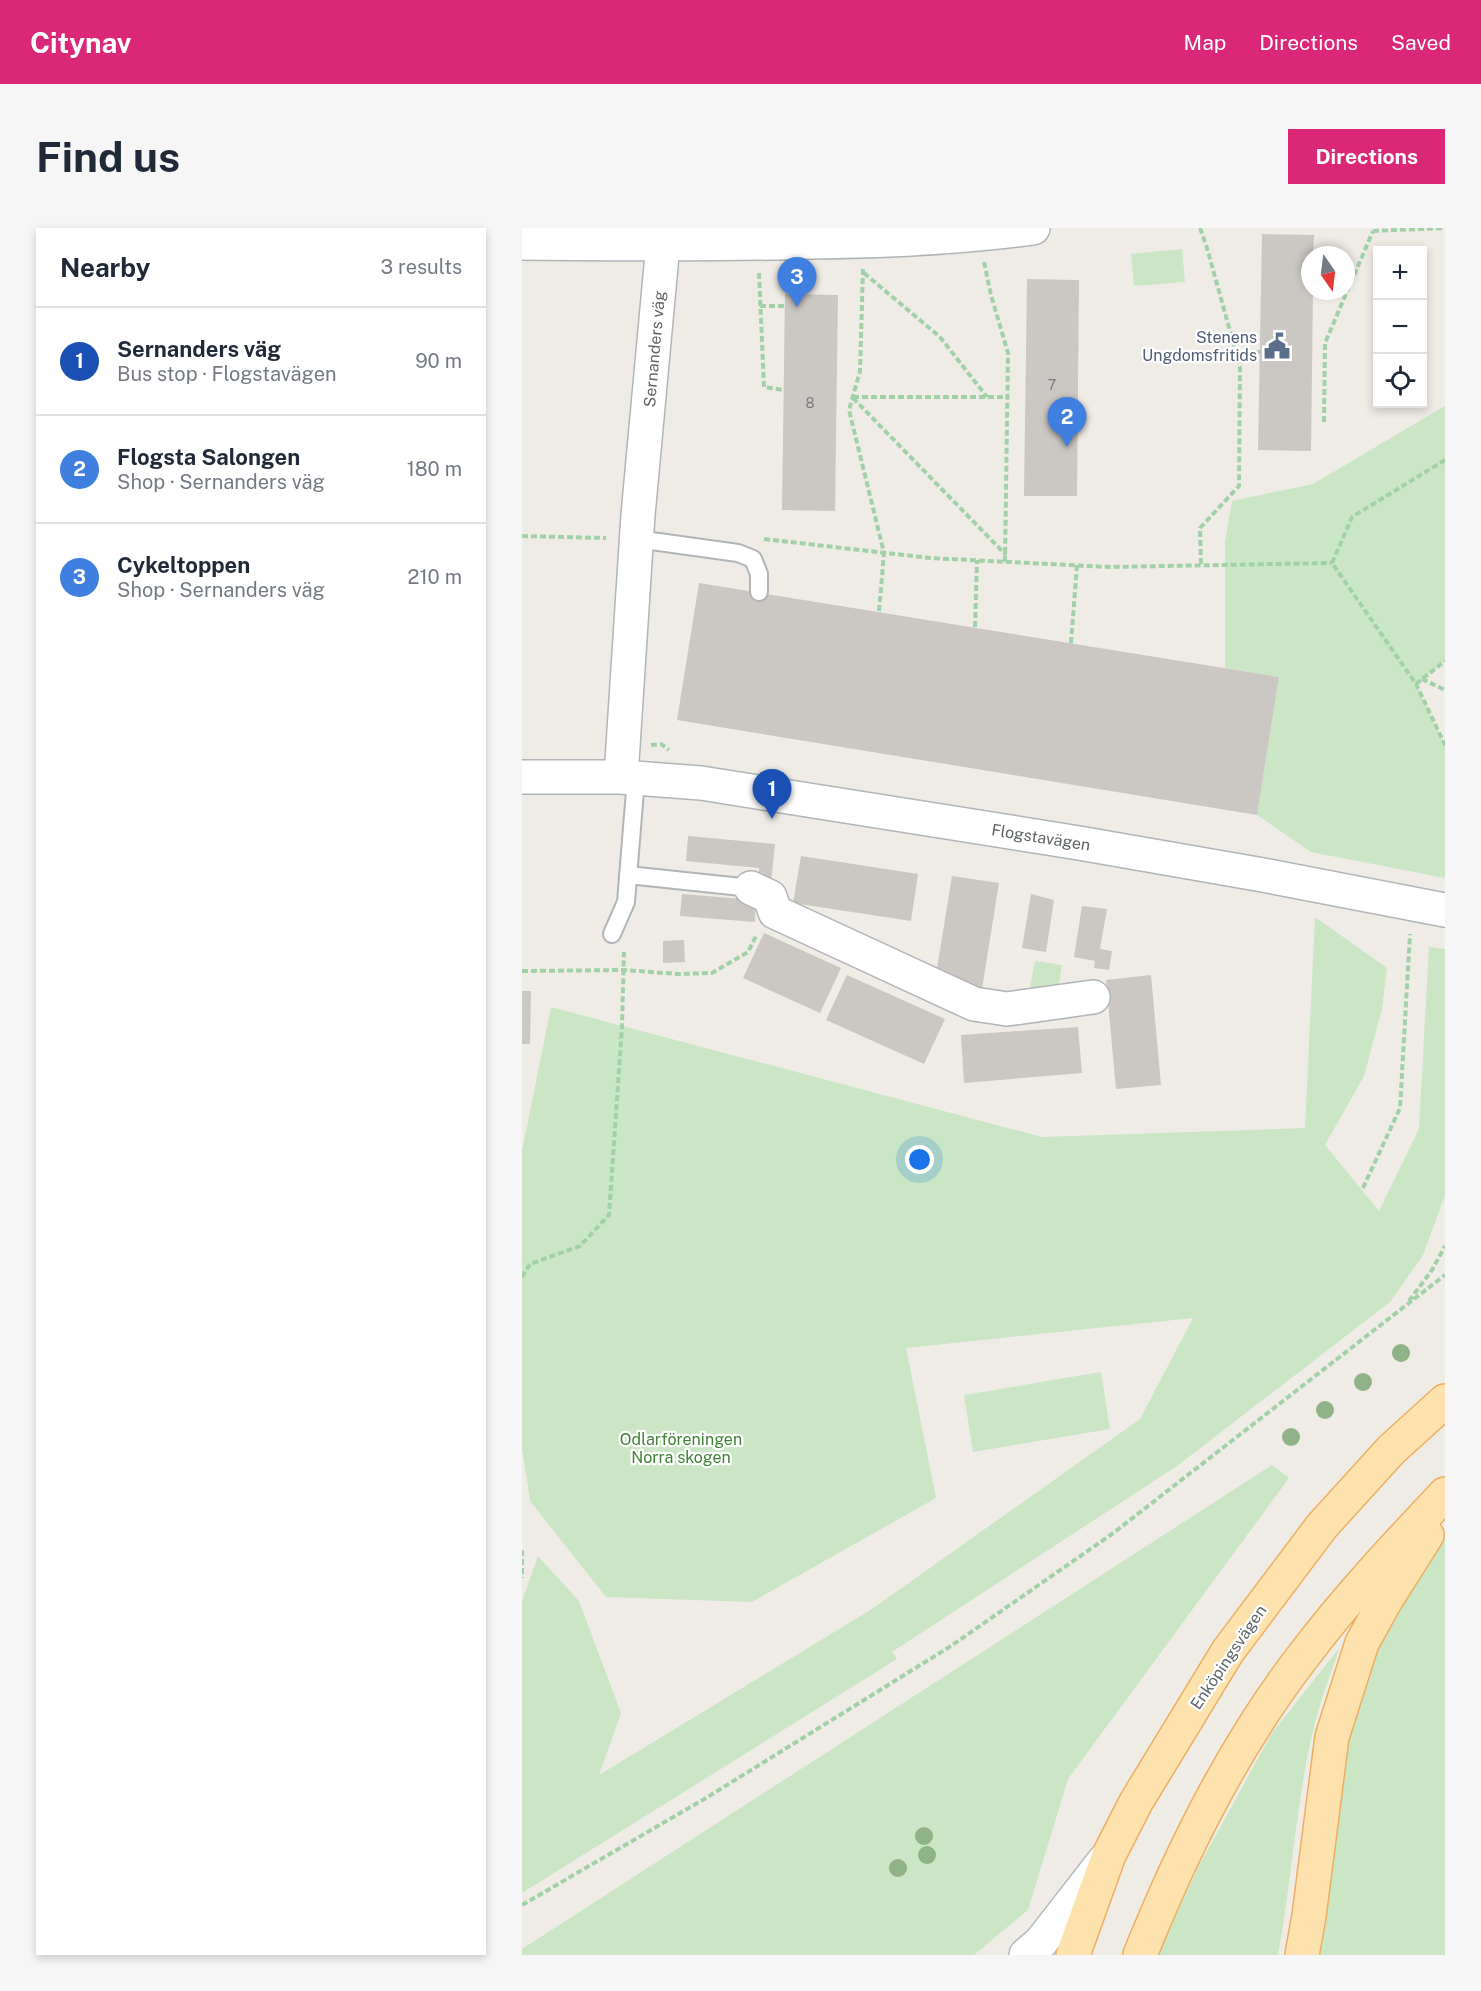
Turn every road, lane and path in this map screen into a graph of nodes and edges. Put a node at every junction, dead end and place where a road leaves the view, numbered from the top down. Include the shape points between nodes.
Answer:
1 (1033, 228) edge
2 (1200, 228) edge
3 (1445, 228) edge
4 (1372, 230) edge
5 (961, 233) edge
6 (522, 243) edge
7 (758, 243) junction
8 (663, 244) junction
9 (864, 257) junction
10 (760, 306) junction
11 (785, 306) dead end
12 (1260, 352) dead end
13 (1237, 353) junction
14 (784, 390) dead end
15 (853, 397) junction
16 (987, 397) junction
17 (1009, 397) junction
18 (1324, 422) dead end
19 (1445, 460) edge
20 (522, 536) edge
21 (754, 537) dead end
22 (637, 539) junction
23 (884, 553) junction
24 (1006, 555) junction
25 (977, 560) junction
26 (1005, 562) junction
27 (1332, 563) junction
28 (1077, 565) junction
29 (1201, 565) junction
30 (759, 592) dead end
31 (879, 611) dead end
32 (975, 627) dead end
33 (1071, 643) dead end
34 (1445, 661) edge
35 (1422, 679) junction
36 (1416, 684) junction
37 (1445, 690) edge
38 (1445, 745) edge
39 (522, 777) edge
40 (629, 778) junction
41 (628, 875) junction
42 (751, 888) joint
43 (626, 902) junction
44 (1430, 907) edge
45 (775, 912) junction
46 (612, 934) dead end
47 (522, 970) edge
48 (624, 970) junction
49 (1094, 997) dead end
50 (1363, 1188) dead end
51 (1445, 1246) edge
52 (522, 1264) edge
53 (530, 1264) junction
54 (1445, 1275) edge
55 (522, 1277) edge
56 (1405, 1307) junction
57 (1445, 1401) edge
58 (1445, 1494) edge
59 (1445, 1513) edge
60 (522, 1550) edge
61 (522, 1578) edge
62 (1109, 1855) junction
63 (522, 1905) edge
64 (1026, 1955) edge
65 (1073, 1955) edge
66 (1140, 1955) edge
67 (1302, 1955) edge

1 - 5 street
2 - 13 path
3 - 4 path
4 - 18 path via 1325,343
5 - 9 street
5 - 17 path via 991,295 1008,353
6 - 8 street
7 - 8 street
7 - 9 street
7 - 10 path
8 - 22 street, Sernanders väg
9 - 15 path via 860,371
9 - 16 path via 940,337
10 - 11 path
10 - 14 path via 764,387
12 - 13 path
13 - 29 path via 1239,486 1200,528
15 - 16 path
15 - 23 path via 849,410
15 - 24 path
16 - 17 path
17 - 24 path
19 - 27 path via 1352,516
20 - 22 path
21 - 23 path
22 - 30 lane via 738,553 753,559 759,574
22 - 40 street, Sernanders väg
23 - 25 path
23 - 31 path
24 - 26 path
25 - 26 path
25 - 32 path
26 - 28 path
27 - 29 path
27 - 36 path
28 - 29 path
28 - 33 path
34 - 35 path
35 - 36 path
35 - 37 path
36 - 38 path
39 - 40 street, Flogstavägen
40 - 41 lane
40 - 44 street, Flogstavägen via 701,783 1079,843
41 - 42 lane
41 - 43 lane
42 - 45 street via 770,897
43 - 46 lane
43 - 48 path
44 - 50 path via 1411,922 1400,1108
45 - 48 path via 748,952 712,973
45 - 49 street via 974,1004 1007,1009
47 - 48 path
48 - 53 path via 609,1215 580,1246
51 - 56 path
52 - 53 path
53 - 55 path
54 - 56 path
56 - 63 path via 1112,1534 951,1646 706,1798
57 - 62 main road, Enköpingsvägen via 1391,1450 1322,1526 1228,1651 1136,1802
58 - 66 main road via 1351,1597 1259,1719 1170,1884
59 - 67 main road via 1384,1603 1355,1664 1332,1737
60 - 61 path
62 - 64 street via 1041,1942
62 - 65 main road, Enköpingsvägen

